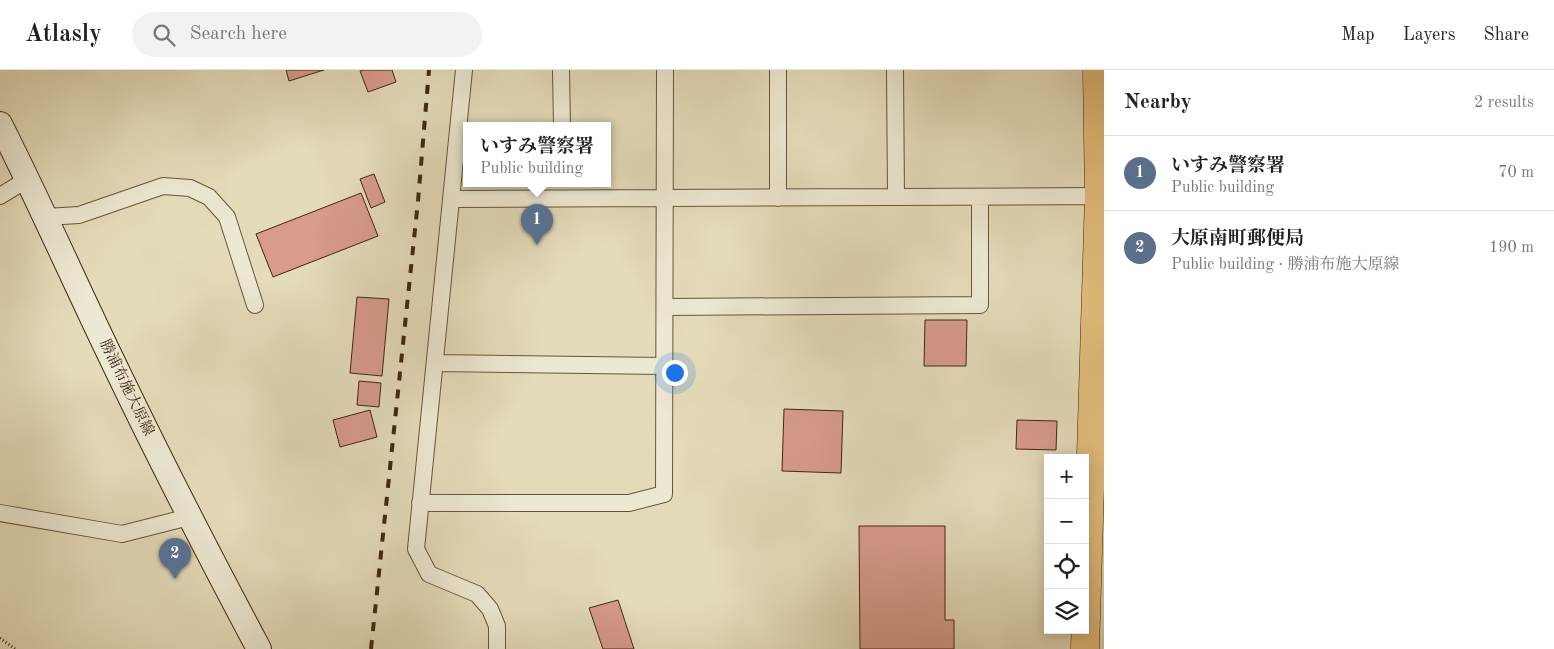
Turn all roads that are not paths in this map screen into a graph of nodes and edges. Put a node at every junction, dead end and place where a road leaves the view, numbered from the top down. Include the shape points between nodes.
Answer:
1 (464, 70) edge
2 (561, 70) edge
3 (665, 70) edge
4 (778, 70) edge
5 (896, 70) edge
6 (1096, 70) edge
7 (562, 122) edge
8 (0, 124) edge
9 (28, 179) junction
10 (562, 191) edge
11 (0, 196) edge
12 (896, 197) junction
13 (980, 197) junction
14 (664, 198) junction
15 (778, 198) junction
16 (1101, 198) edge
17 (452, 199) junction
18 (46, 217) junction
19 (255, 305) dead end
20 (664, 307) junction
21 (436, 363) junction
22 (664, 366) junction
23 (420, 503) junction
24 (0, 513) edge
25 (189, 517) junction
26 (259, 649) edge
27 (497, 649) edge
28 (1085, 649) edge

1 - 17 street
2 - 7 street
3 - 14 street
4 - 15 street
5 - 12 street
6 - 16 highway
8 - 9 main road, 勝浦布施大原線
9 - 11 street
9 - 18 main road, 勝浦布施大原線
10 - 14 street
10 - 17 street
12 - 13 street
12 - 15 street
13 - 16 street
13 - 20 street via 980,305
14 - 15 street
14 - 20 street
16 - 28 highway
17 - 21 street
18 - 19 street via 79,215 163,186 190,188 209,197 227,217
18 - 25 main road, 勝浦布施大原線
20 - 22 street
21 - 22 street
21 - 23 street
22 - 23 street via 664,494 629,504
23 - 27 street via 416,548 429,574 477,594 490,609 497,626
24 - 25 street via 122,534
25 - 26 main road, 勝浦布施大原線

